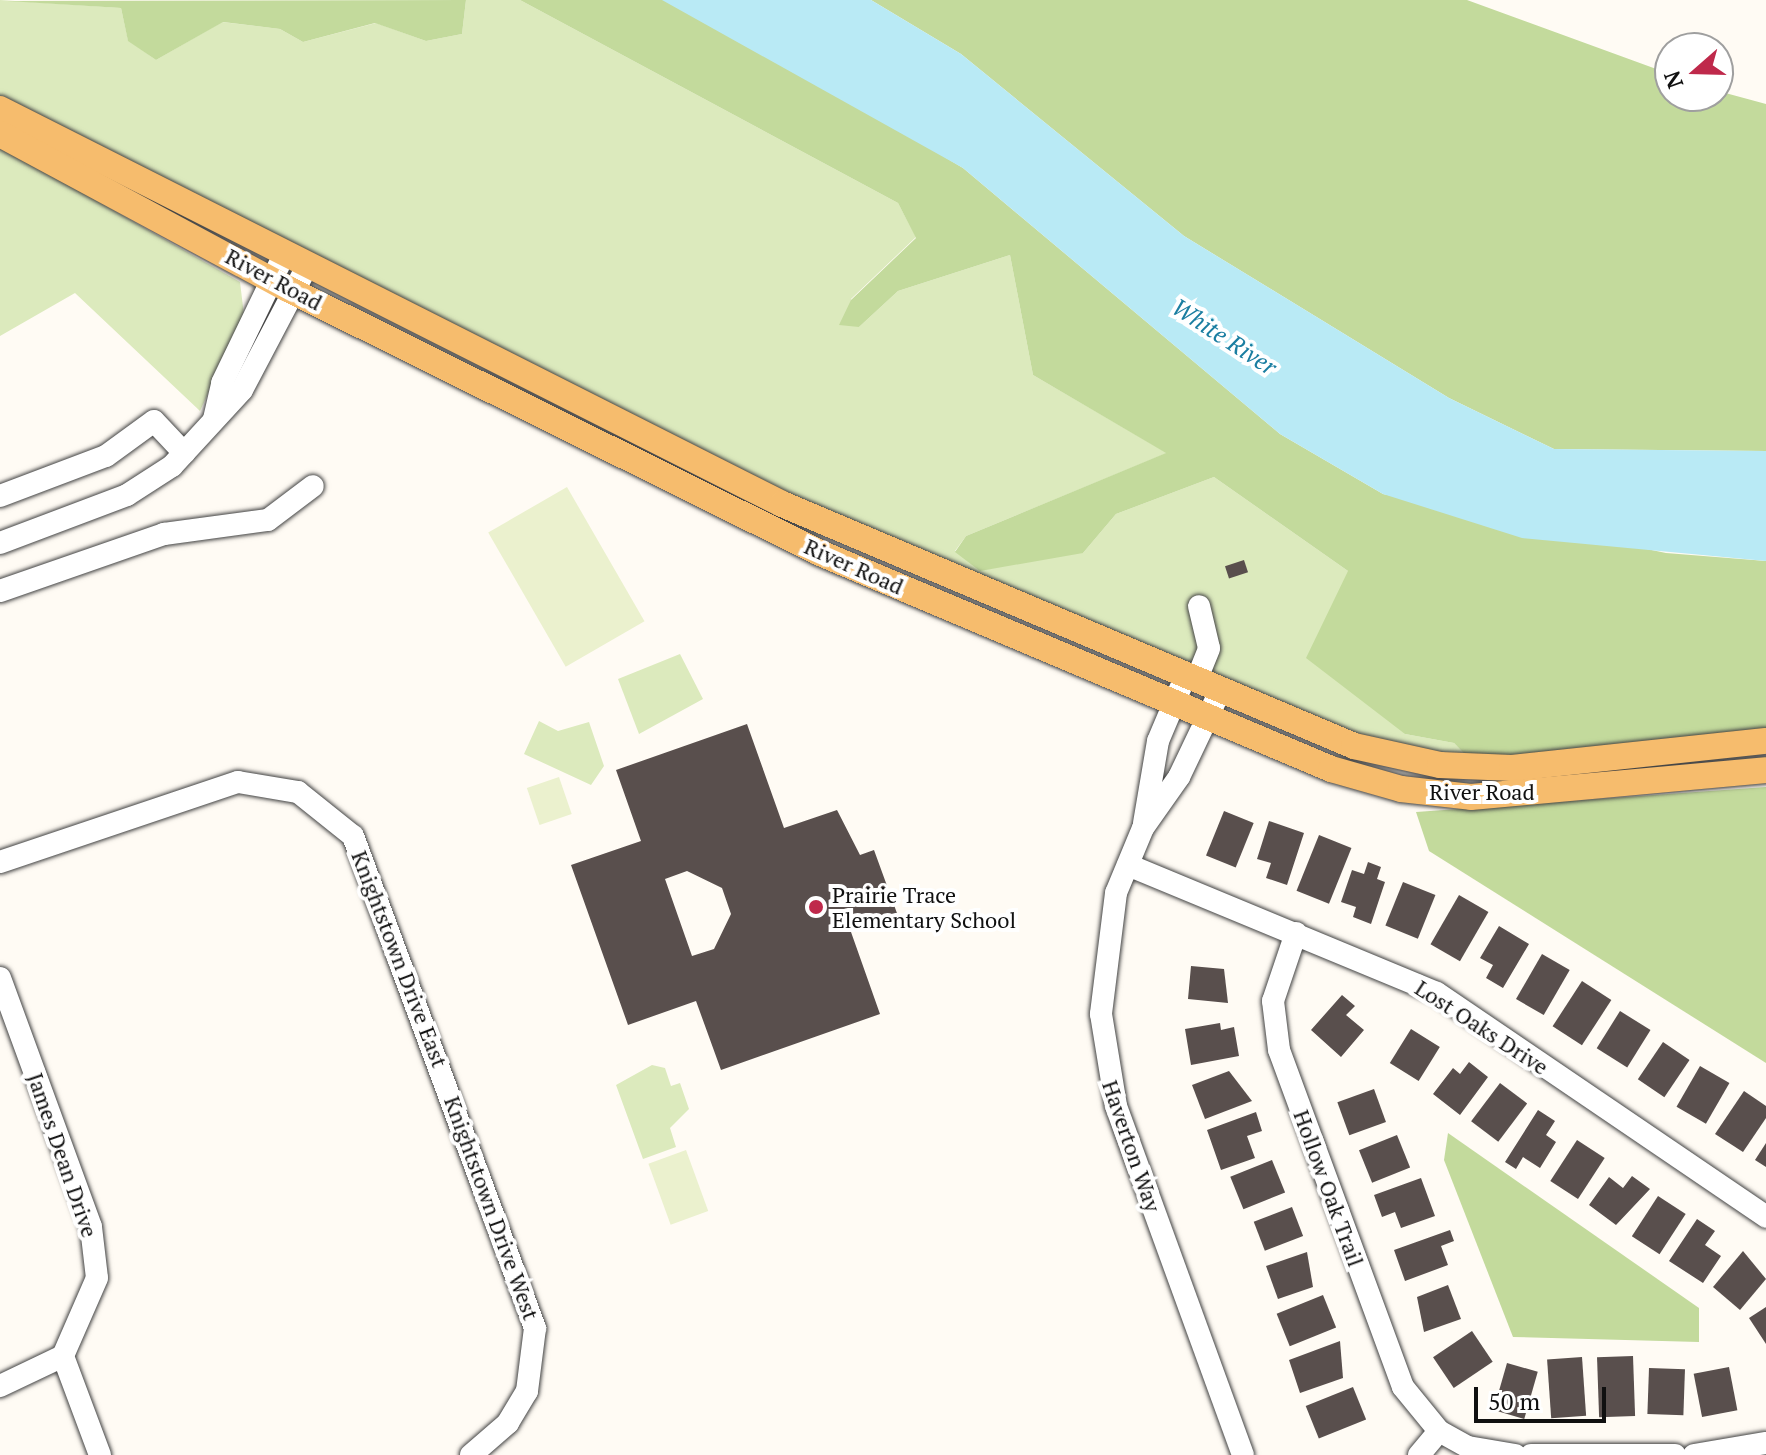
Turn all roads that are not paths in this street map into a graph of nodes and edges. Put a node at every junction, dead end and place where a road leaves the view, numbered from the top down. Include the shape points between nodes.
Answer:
1 (0, 109) edge
2 (0, 134) edge
3 (295, 260) junction
4 (282, 285) junction
5 (184, 453) junction
6 (313, 486) dead end
7 (0, 496) edge
8 (0, 543) edge
9 (0, 591) edge
10 (1199, 606) dead end
11 (1200, 683) junction
12 (1174, 702) junction
13 (1208, 718) junction
14 (1766, 741) edge
15 (1766, 770) edge
16 (1143, 828) junction
17 (0, 862) edge
18 (1128, 865) junction
19 (1296, 933) junction
20 (0, 978) edge
21 (447, 1082) joint
22 (1766, 1217) edge
23 (63, 1356) junction
24 (0, 1386) edge
25 (1439, 1431) junction
26 (1766, 1443) edge
27 (100, 1455) edge
28 (471, 1455) edge
29 (1243, 1455) edge
30 (1419, 1455) edge
31 (1515, 1455) edge
32 (1531, 1455) edge
33 (1675, 1455) edge
34 (1694, 1455) edge

1 - 3 main road, River Road
2 - 4 main road, River Road
3 - 4 street
3 - 11 main road, River Road via 782,504
4 - 5 street via 222,383 214,420
4 - 12 main road, River Road via 820,553
5 - 7 street via 154,421 106,456
5 - 8 street via 127,495
6 - 9 street via 268,520 164,534
10 - 11 street via 1209,648
11 - 12 street, Haverton Way
11 - 13 street, Haverton Way
11 - 14 main road, River Road via 1364,750 1440,765 1512,768
12 - 13 main road, River Road
12 - 16 street, Haverton Way via 1152,763
13 - 15 main road, River Road via 1331,769 1433,794 1506,797
13 - 16 street, Haverton Way
16 - 18 street, Haverton Way
17 - 21 street, Knightstown Drive East via 221,784 298,792 333,815 365,857
18 - 19 street, Lost Oaks Drive
18 - 29 street, Haverton Way via 1102,973 1107,1075
19 - 22 street, Lost Oaks Drive via 1437,993
19 - 25 street, Hollow Oak Trail via 1273,1001 1279,1050 1403,1387
20 - 23 street, James Dean Drive via 96,1252 90,1306
21 - 28 street, Knightstown Drive West via 535,1328 524,1399
23 - 24 street
23 - 27 street
25 - 30 street
25 - 31 street via 1468,1447
26 - 34 street
32 - 33 street

